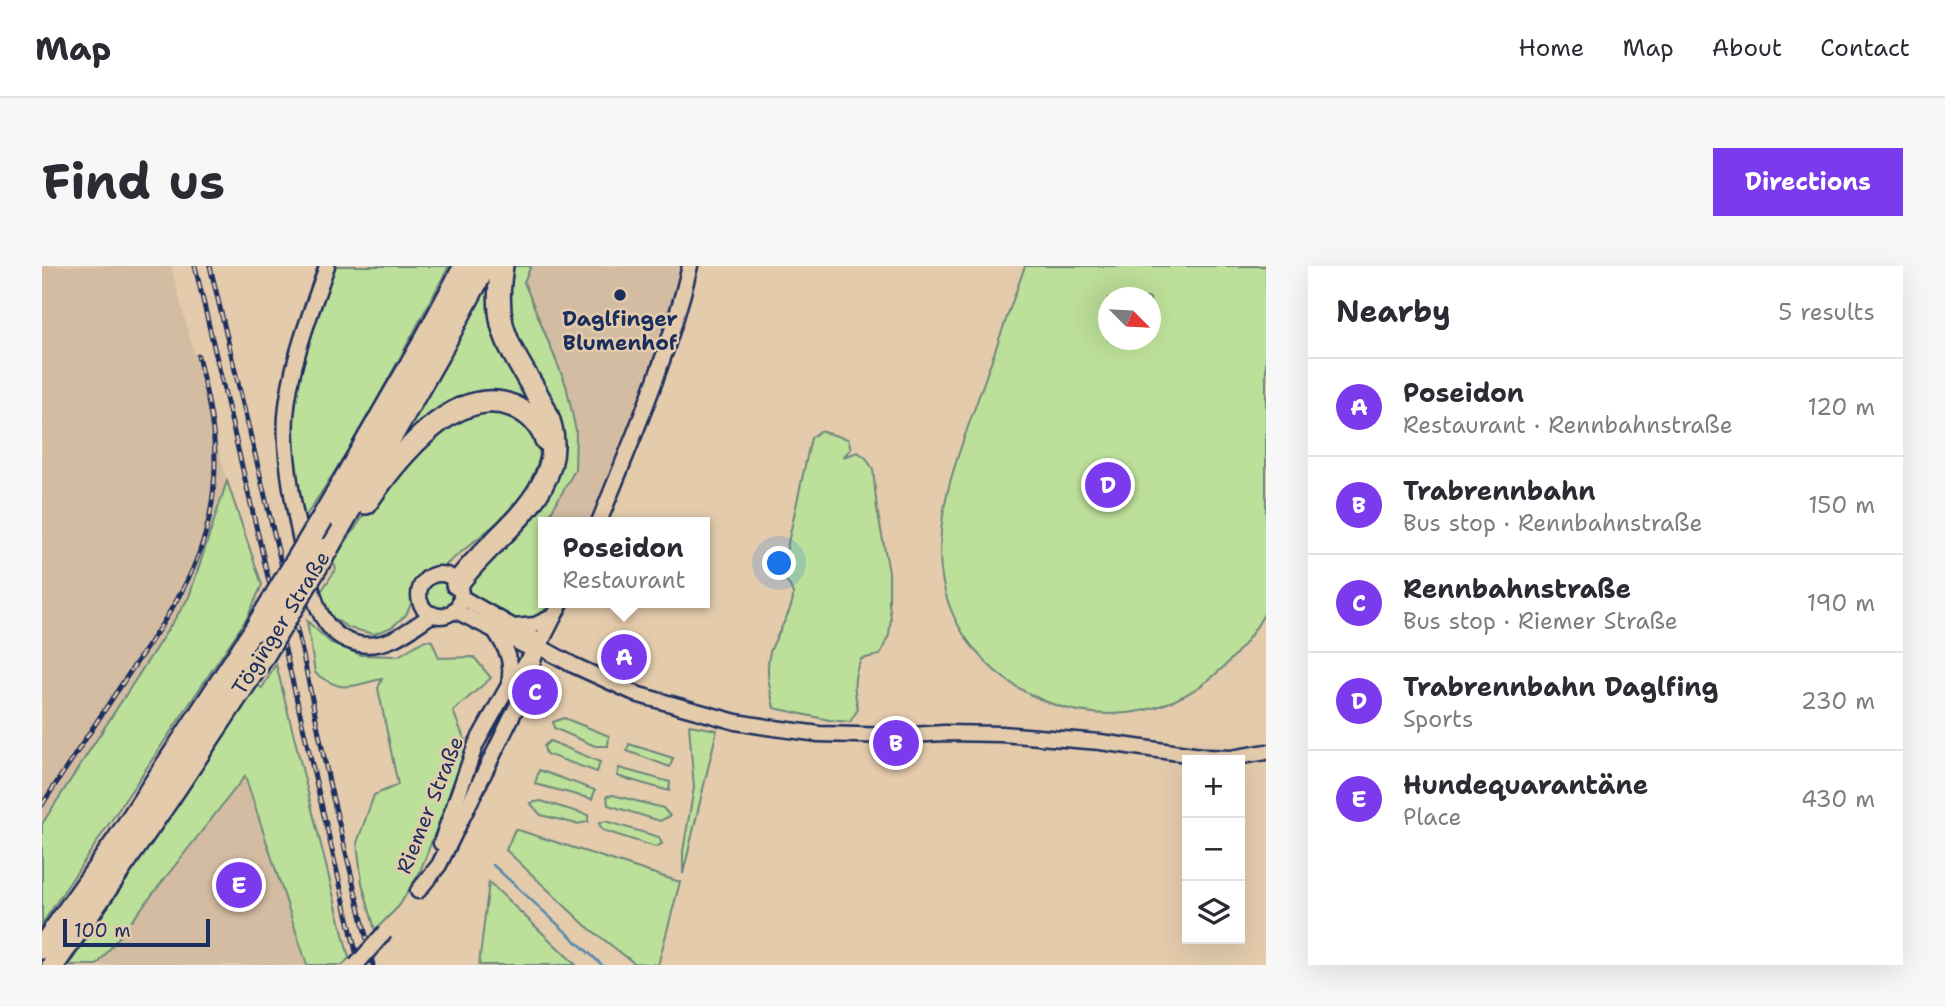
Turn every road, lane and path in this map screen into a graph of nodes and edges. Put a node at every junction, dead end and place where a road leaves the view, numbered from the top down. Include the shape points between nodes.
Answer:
1 (327, 266) edge
2 (465, 266) edge
3 (485, 266) edge
4 (502, 266) edge
5 (690, 266) edge
6 (551, 458) junction
7 (601, 517) edge
8 (327, 549) junction
9 (454, 591) junction
10 (557, 609) edge
11 (427, 610) junction
12 (514, 626) junction
13 (494, 631) junction
14 (537, 649) junction
15 (509, 685) junction
16 (1266, 752) edge
17 (385, 932) dead end
18 (42, 948) edge
19 (53, 965) edge
20 (356, 965) edge

1 - 11 street via 296,360 286,414 299,531 316,605 332,631 366,645 384,643 406,632
2 - 18 highway, Töginger Straße, bridge via 255,630
3 - 8 highway, Töginger Straße
4 - 6 highway via 503,325 553,429
5 - 7 street via 660,369
6 - 8 highway via 545,436 526,412 497,402 463,408 422,437 375,491 340,543
6 - 9 highway via 546,476 522,514 478,557
8 - 19 highway, Töginger Straße, bridge via 260,661
9 - 11 street via 444,615
9 - 11 street via 431,576 420,592
9 - 12 street
9 - 13 street
10 - 12 street via 535,625
10 - 14 street, Riemer Straße
12 - 14 street via 533,638
13 - 14 street
13 - 15 street via 510,658
14 - 15 street, Riemer Straße
14 - 15 street, Riemer Straße via 520,700 439,865 418,891 451,818 472,753
14 - 16 street via 639,695 767,727 819,734 1002,734 1208,758
17 - 20 street, bridge

